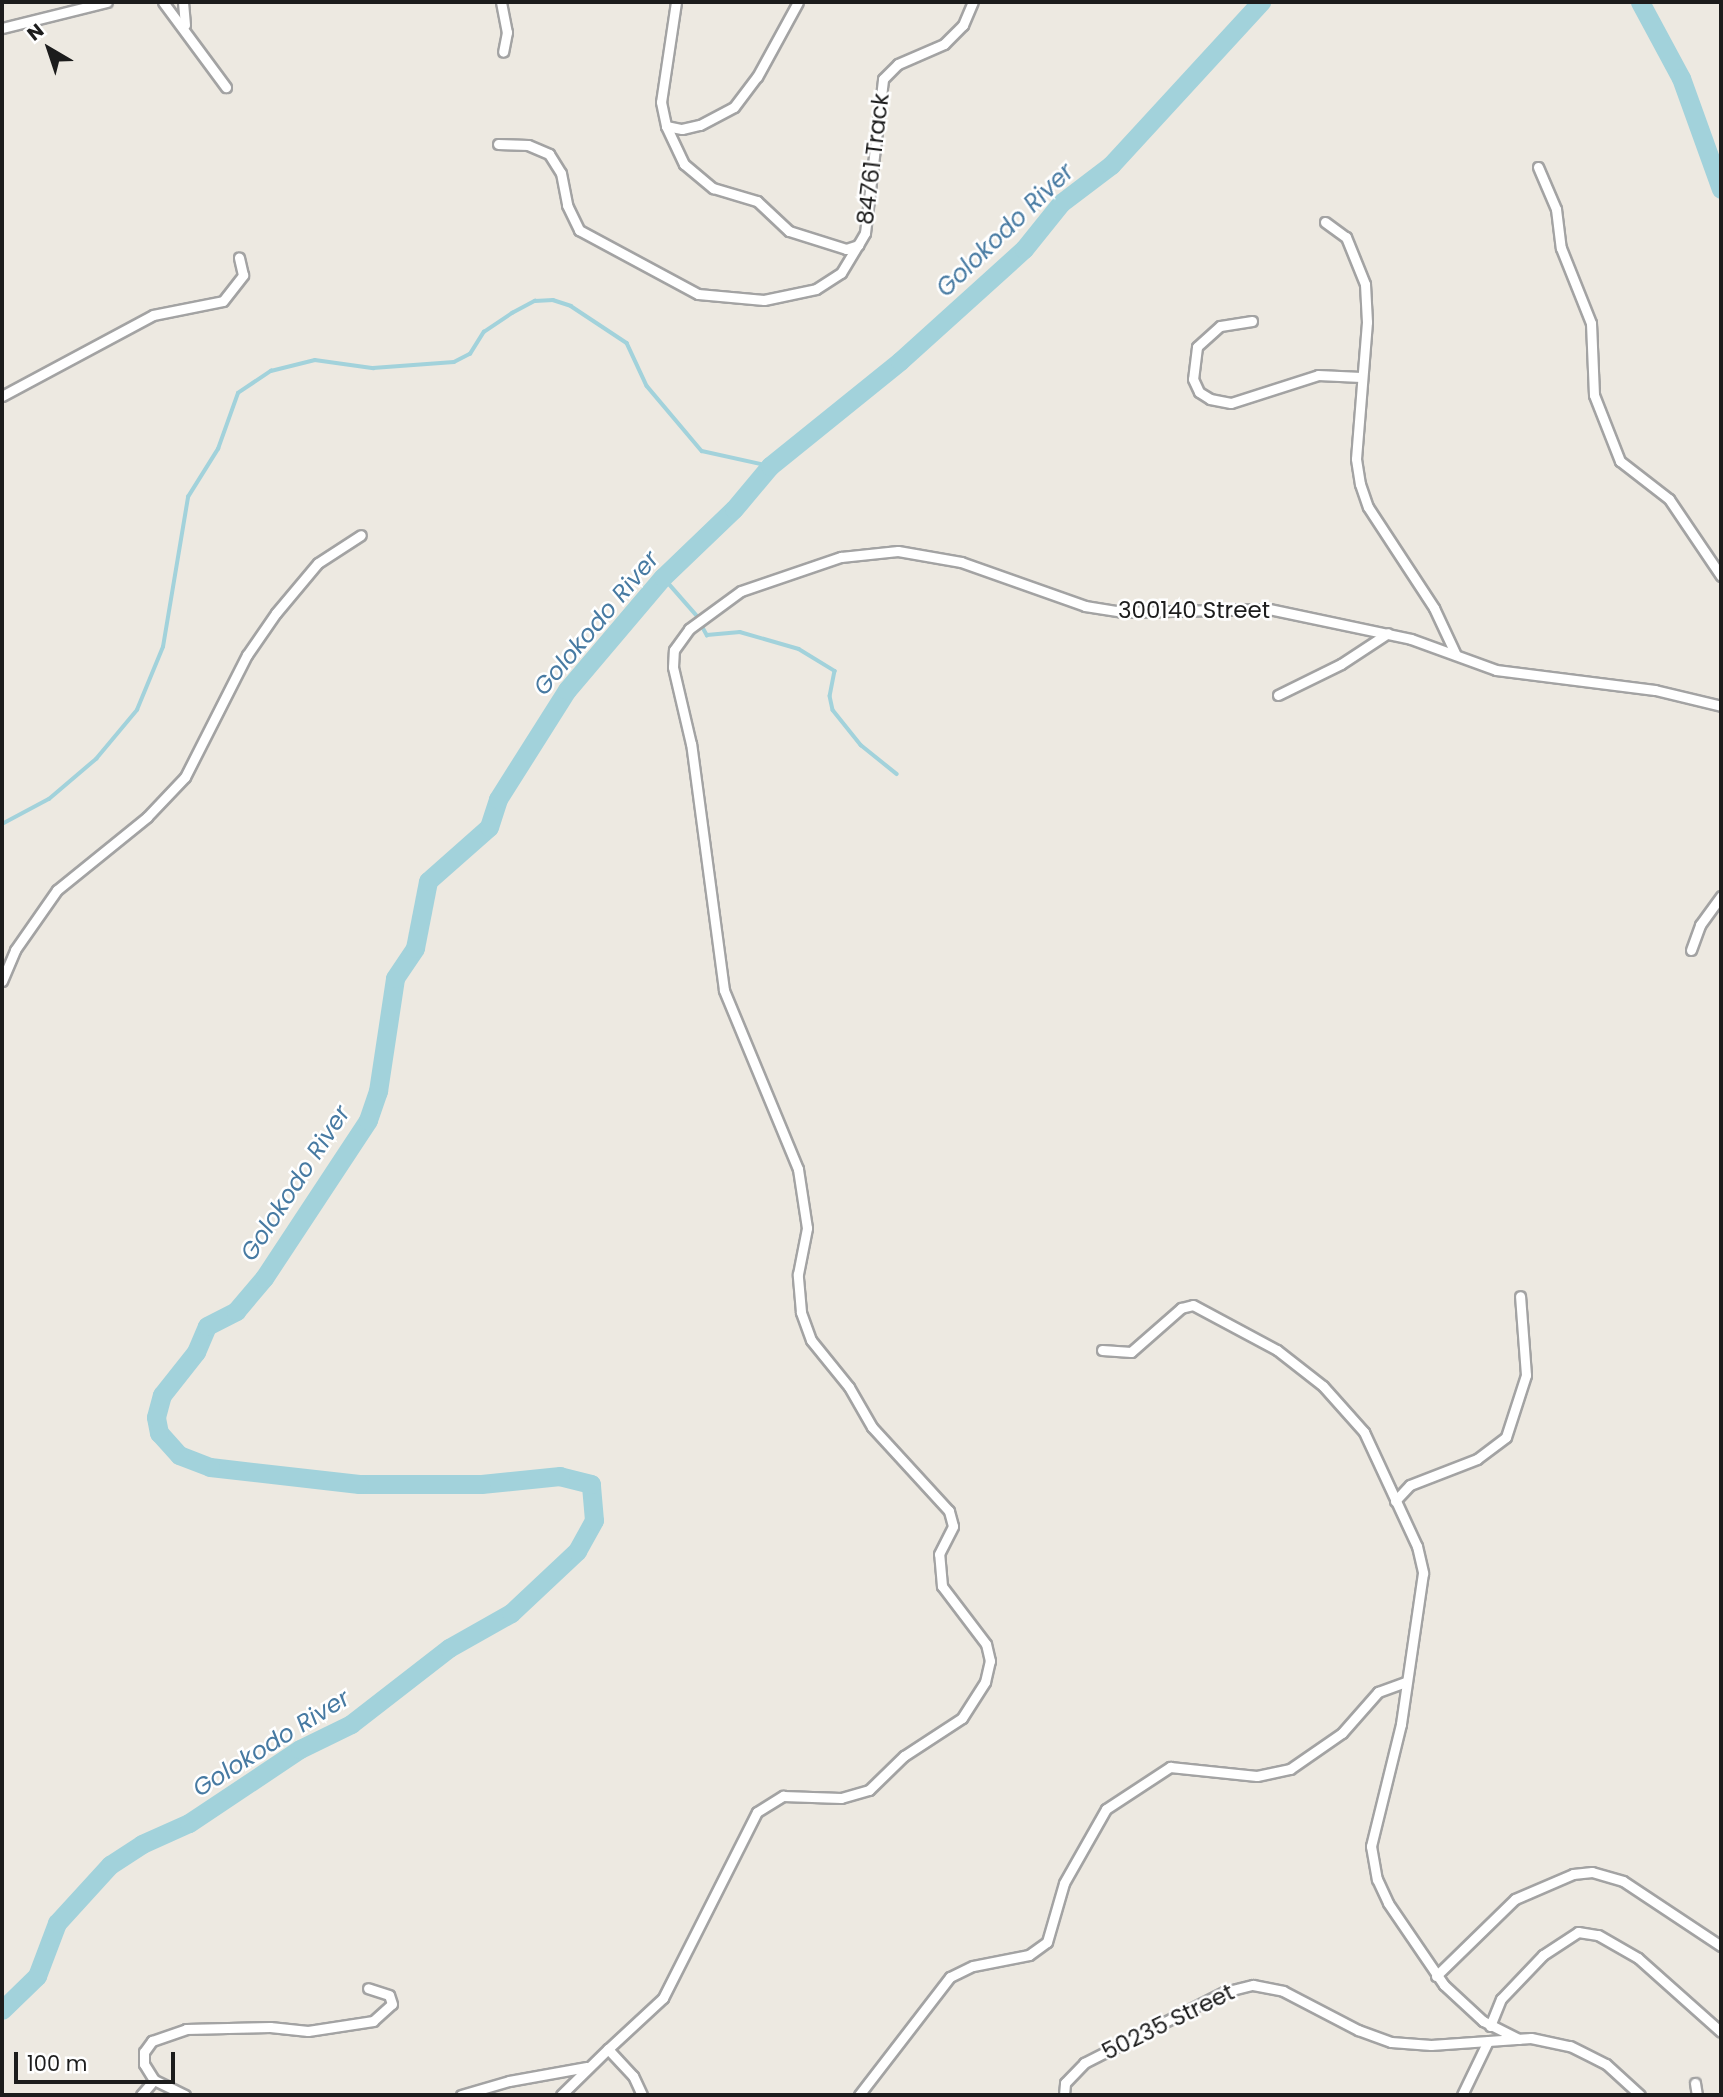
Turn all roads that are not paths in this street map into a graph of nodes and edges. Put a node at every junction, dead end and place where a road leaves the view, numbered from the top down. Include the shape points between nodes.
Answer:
1 (107, 2) edge
2 (163, 2) edge
3 (183, 2) edge
4 (501, 2) edge
5 (676, 2) edge
6 (798, 2) edge
7 (973, 2) edge
8 (2, 28) edge
9 (185, 30) junction
10 (503, 52) dead end
11 (226, 88) dead end
12 (666, 126) junction
13 (498, 144) dead end
14 (1538, 167) dead end
15 (1325, 222) dead end
16 (858, 245) junction
17 (239, 257) dead end
18 (1252, 321) dead end
19 (1361, 377) junction
20 (2, 396) edge
21 (361, 535) dead end
22 (1721, 576) edge
23 (1388, 633) junction
24 (1456, 655) junction
25 (1278, 695) dead end
26 (1721, 706) edge
27 (1721, 896) edge
28 (1690, 950) dead end
29 (2, 981) edge
30 (1520, 1296) dead end
31 (1102, 1350) dead end
32 (1395, 1502) junction
33 (1406, 1682) junction
34 (1721, 1946) edge
35 (1436, 1976) junction
36 (369, 1987) dead end
37 (1490, 2026) junction
38 (1721, 2032) edge
39 (1518, 2039) junction
40 (1488, 2041) junction
41 (608, 2049) junction
42 (587, 2067) junction
43 (154, 2080) junction
44 (1695, 2083) dead end
45 (141, 2095) edge
46 (185, 2095) edge
47 (461, 2095) edge
48 (561, 2095) edge
49 (642, 2095) edge
50 (859, 2095) edge
51 (1064, 2095) edge
52 (1462, 2095) edge
53 (1640, 2095) edge
54 (1698, 2095) edge

1 - 8 street
2 - 9 street
3 - 9 street
4 - 10 street via 507,32
5 - 12 street, 84761 Track via 661,102
6 - 12 street via 757,77 734,107 701,125
7 - 16 street, 84761 Track via 962,25 944,44 898,64 883,79 878,152 865,233
9 - 11 street
12 - 16 street, 84761 Track via 684,164 704,184 757,201 795,234 846,248
13 - 16 street via 528,145 549,154 557,162 566,205 579,230 698,294 764,300 816,289 841,273
14 - 22 street via 1556,209 1561,248 1591,323 1594,395 1620,461 1669,499
15 - 19 street via 1346,237 1365,284 1367,322
17 - 20 street via 243,275 223,301 153,316
18 - 19 street via 1220,326 1197,347 1193,379 1199,392 1231,403 1318,376
19 - 24 street via 1356,459 1360,484 1368,507 1434,608
21 - 29 street via 318,563 276,613 247,655 185,777 147,817 57,890 15,950
23 - 24 street, 300140 Street
23 - 25 street via 1341,664
23 - 41 street, 300140 Street via 1251,607 1136,612 1084,606 961,562 898,551 841,557 741,591 689,629 673,657 691,744 723,990 798,1170 807,1228 797,1274 806,1327 872,1427 948,1511 953,1526 939,1554 943,1586 986,1644 990,1671 974,1704 957,1724 904,1756 869,1790 841,1798 783,1796 765,1803 748,1826 663,1998
24 - 26 street, 300140 Street via 1540,679 1655,690
27 - 28 street via 1700,925
30 - 32 street via 1526,1375 1506,1437 1477,1459 1410,1485
31 - 32 street via 1131,1352 1187,1306 1218,1316 1277,1350 1341,1404 1364,1432
32 - 33 street via 1417,1546 1423,1573
33 - 35 street via 1371,1857 1388,1903
33 - 50 street via 1378,1692 1342,1733 1290,1769 1257,1776 1170,1767 1107,1809 1064,1883 1047,1942 1029,1955 973,1966 950,1977
34 - 35 street via 1623,1881 1592,1872 1573,1874 1515,1899
35 - 37 street
36 - 43 street via 389,1995 392,2004 373,2021 308,2031 231,2027 152,2041 144,2052 144,2064
37 - 38 street via 1501,1999 1543,1955 1578,1932 1598,1935 1638,1958
37 - 39 street
39 - 40 street, 50235 Street
39 - 53 street, 50235 Street via 1553,2042 1589,2054 1619,2073
40 - 51 street, 50235 Street via 1391,2042 1283,1991 1240,1986 1084,2063 1065,2083
40 - 52 street
41 - 42 street
41 - 49 street via 633,2076
42 - 47 street
42 - 48 street
43 - 45 street
43 - 46 street
44 - 54 street

